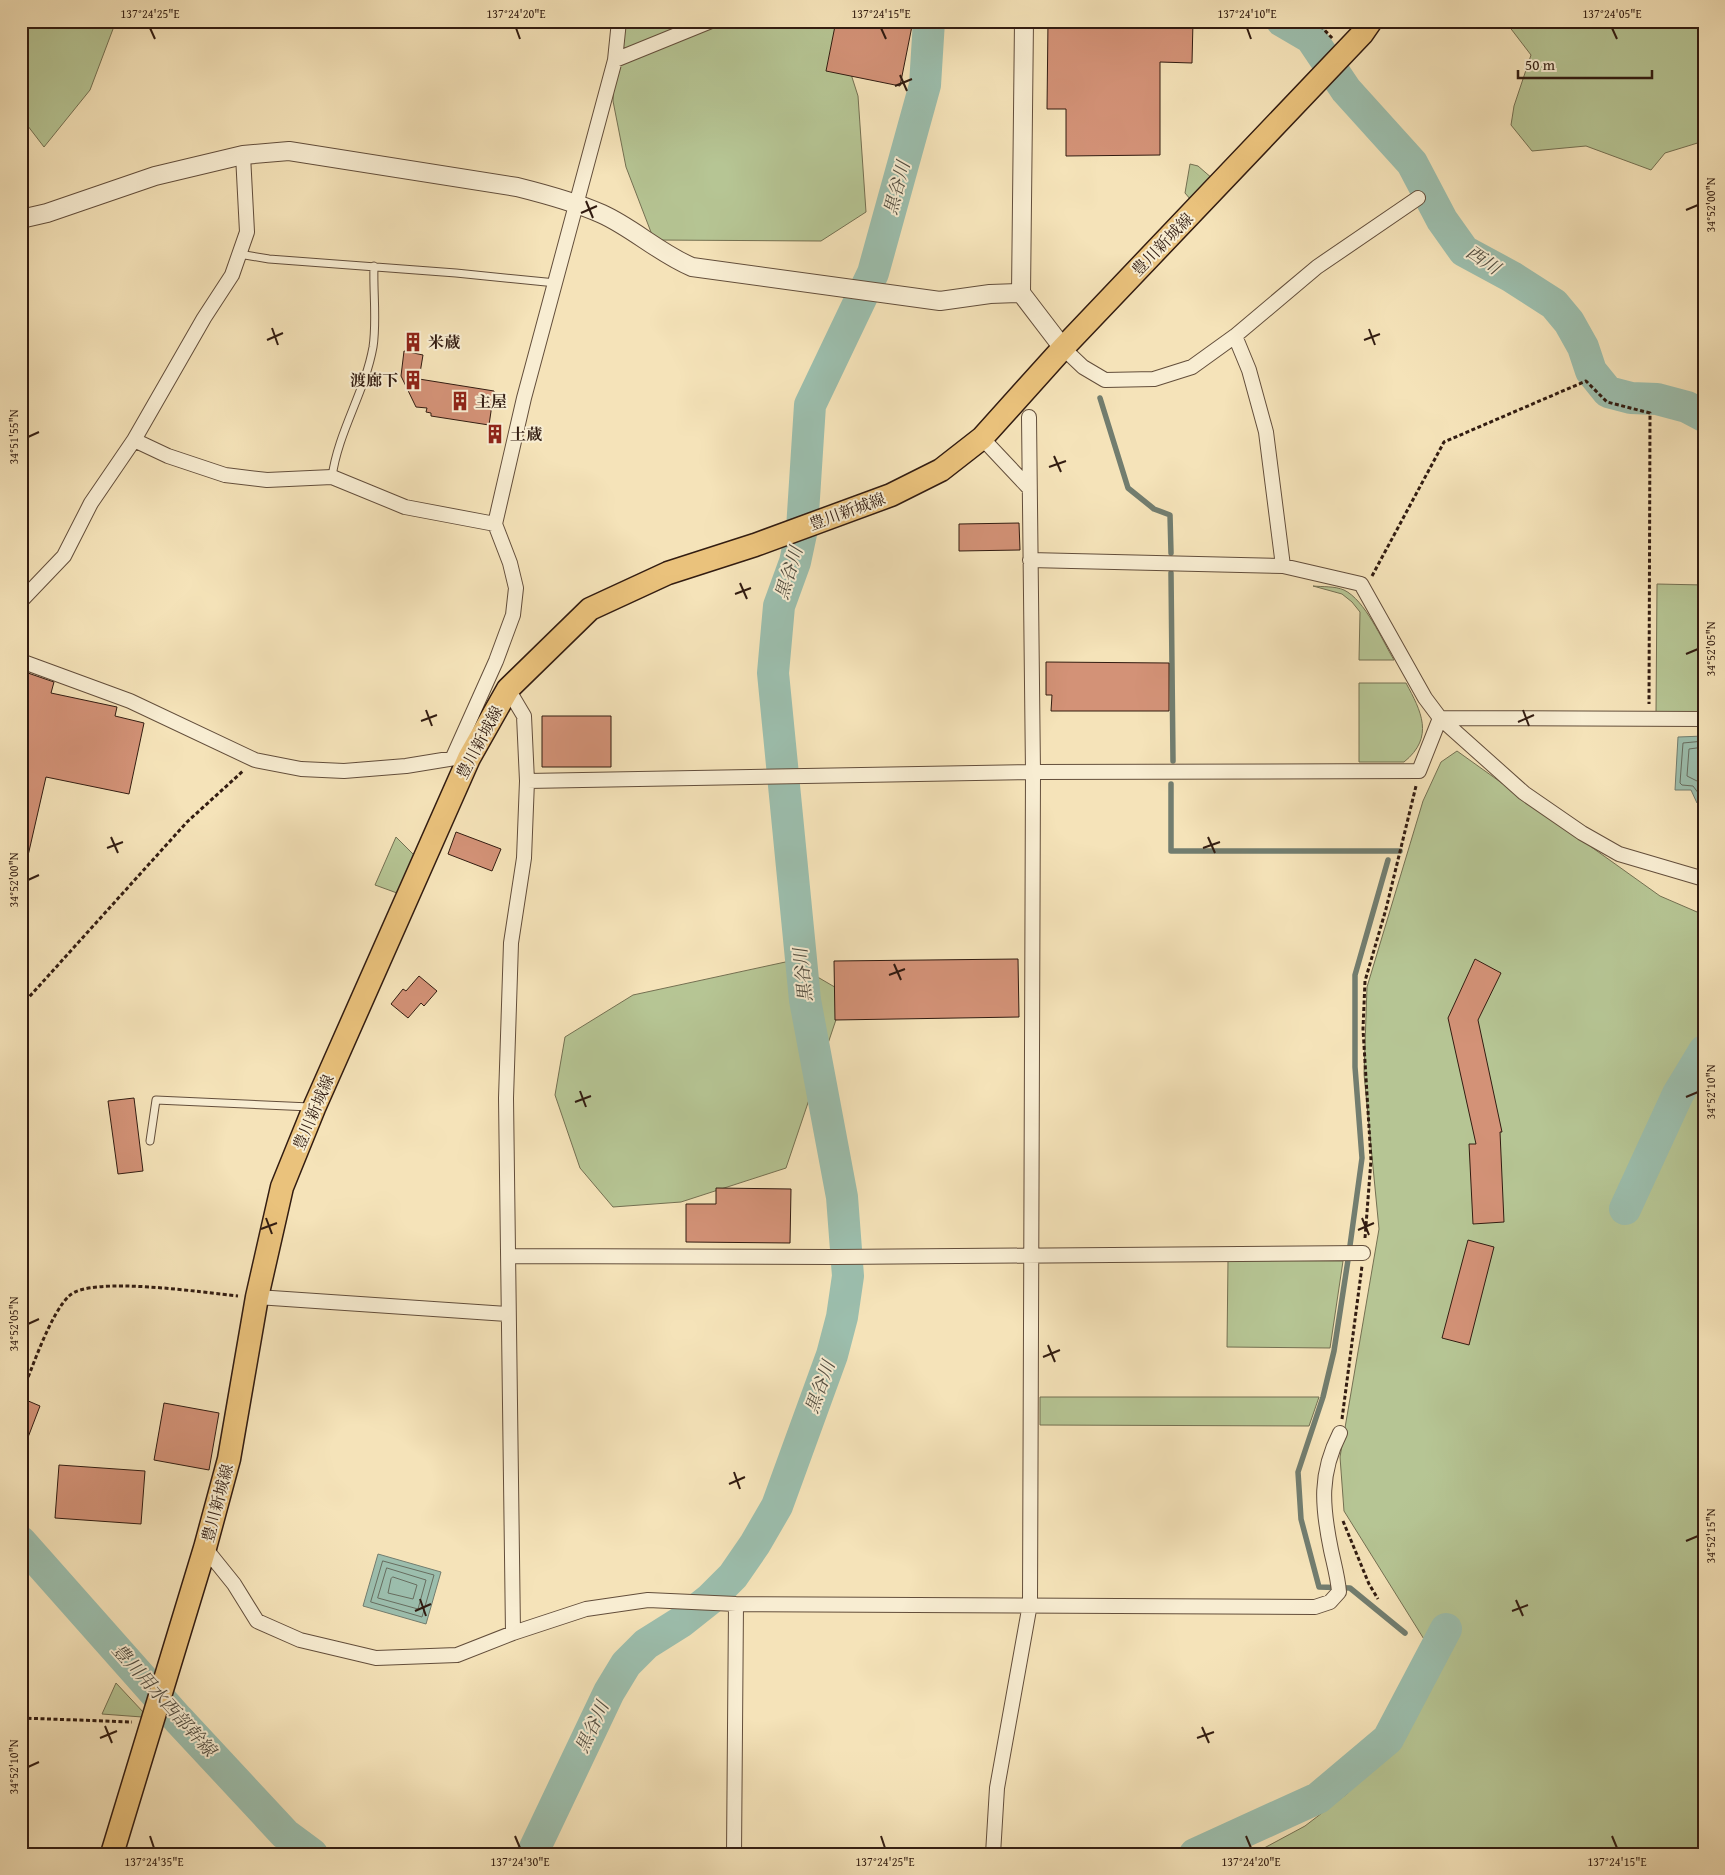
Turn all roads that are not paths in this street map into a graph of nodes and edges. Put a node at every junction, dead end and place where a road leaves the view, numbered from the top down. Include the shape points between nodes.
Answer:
1 (619, 21) edge
2 (711, 21) edge
3 (1024, 21) edge
4 (1372, 21) edge
5 (615, 60) junction
6 (242, 155) junction
7 (1418, 198) dead end
8 (578, 205) junction
9 (21, 219) edge
10 (239, 254) junction
11 (374, 266) junction
12 (556, 283) junction
13 (1021, 293) junction
14 (1235, 336) junction
15 (1063, 348) junction
16 (1029, 417) dead end
17 (982, 438) junction
18 (134, 440) junction
19 (332, 477) junction
20 (1029, 488) junction
21 (495, 524) junction
22 (1030, 560) junction
23 (1283, 566) junction
24 (21, 601) edge
25 (21, 661) edge
26 (508, 689) junction
27 (1440, 718) junction
28 (1704, 720) edge
29 (461, 758) junction
30 (1033, 772) junction
31 (527, 781) junction
32 (1704, 879) edge
33 (314, 1108) junction
34 (150, 1140) dead end
35 (1363, 1252) road end
36 (1031, 1254) junction
37 (509, 1256) junction
38 (257, 1297) junction
39 (507, 1314) junction
40 (1340, 1433) dead end
41 (204, 1548) junction
42 (736, 1604) junction
43 (1030, 1604) junction
44 (513, 1632) junction
45 (112, 1854) edge
46 (734, 1854) edge
47 (993, 1854) edge

1 - 5 street
2 - 5 street via 698,29
3 - 13 street
4 - 15 main road, 豊川新城線
5 - 8 street
6 - 8 street via 290,151 517,187
6 - 9 street via 155,176
6 - 10 street via 247,232
7 - 14 street via 1318,267
8 - 12 street
8 - 13 street via 603,214 692,267 940,301
10 - 11 lane
10 - 18 street via 232,275
11 - 12 lane
11 - 19 lane via 373,347 334,459
12 - 21 street via 524,398
13 - 15 street
14 - 15 street via 1192,366 1154,379 1106,380 1083,367
14 - 23 street via 1249,370 1266,432
15 - 17 main road, 豊川新城線
16 - 20 street
17 - 20 street
17 - 26 main road, 豊川新城線 via 941,470 891,495 668,573 590,609
18 - 19 street via 168,456 225,475 267,480
18 - 24 street via 91,503 64,556
19 - 21 street via 405,507
20 - 22 street
21 - 29 street via 516,588 513,615
22 - 23 street
22 - 30 street
23 - 27 street via 1361,584 1418,688
25 - 29 street via 130,701 255,760 301,769 344,771
26 - 29 main road, 豊川新城線
26 - 31 street via 524,716
27 - 28 street
27 - 30 street via 1420,771
27 - 32 street via 1524,793 1582,832 1619,854
29 - 33 main road, 豊川新城線
30 - 31 street
30 - 36 street
31 - 37 street via 524,858 511,943 506,1098
33 - 34 lane via 156,1100
33 - 38 main road, 豊川新城線 via 282,1187
35 - 36 street
36 - 37 street
36 - 43 street
37 - 39 street
38 - 39 street
38 - 41 main road, 豊川新城線 via 229,1459
39 - 44 street
40 - 43 street via 1331,1451 1323,1492 1326,1527 1339,1592 1330,1602 1314,1607
41 - 44 street via 234,1584 257,1621 300,1640 376,1658 457,1655
41 - 45 main road, 豊川新城線
42 - 43 street
42 - 44 street via 639,1602 586,1609
42 - 46 street
43 - 47 street via 997,1788

